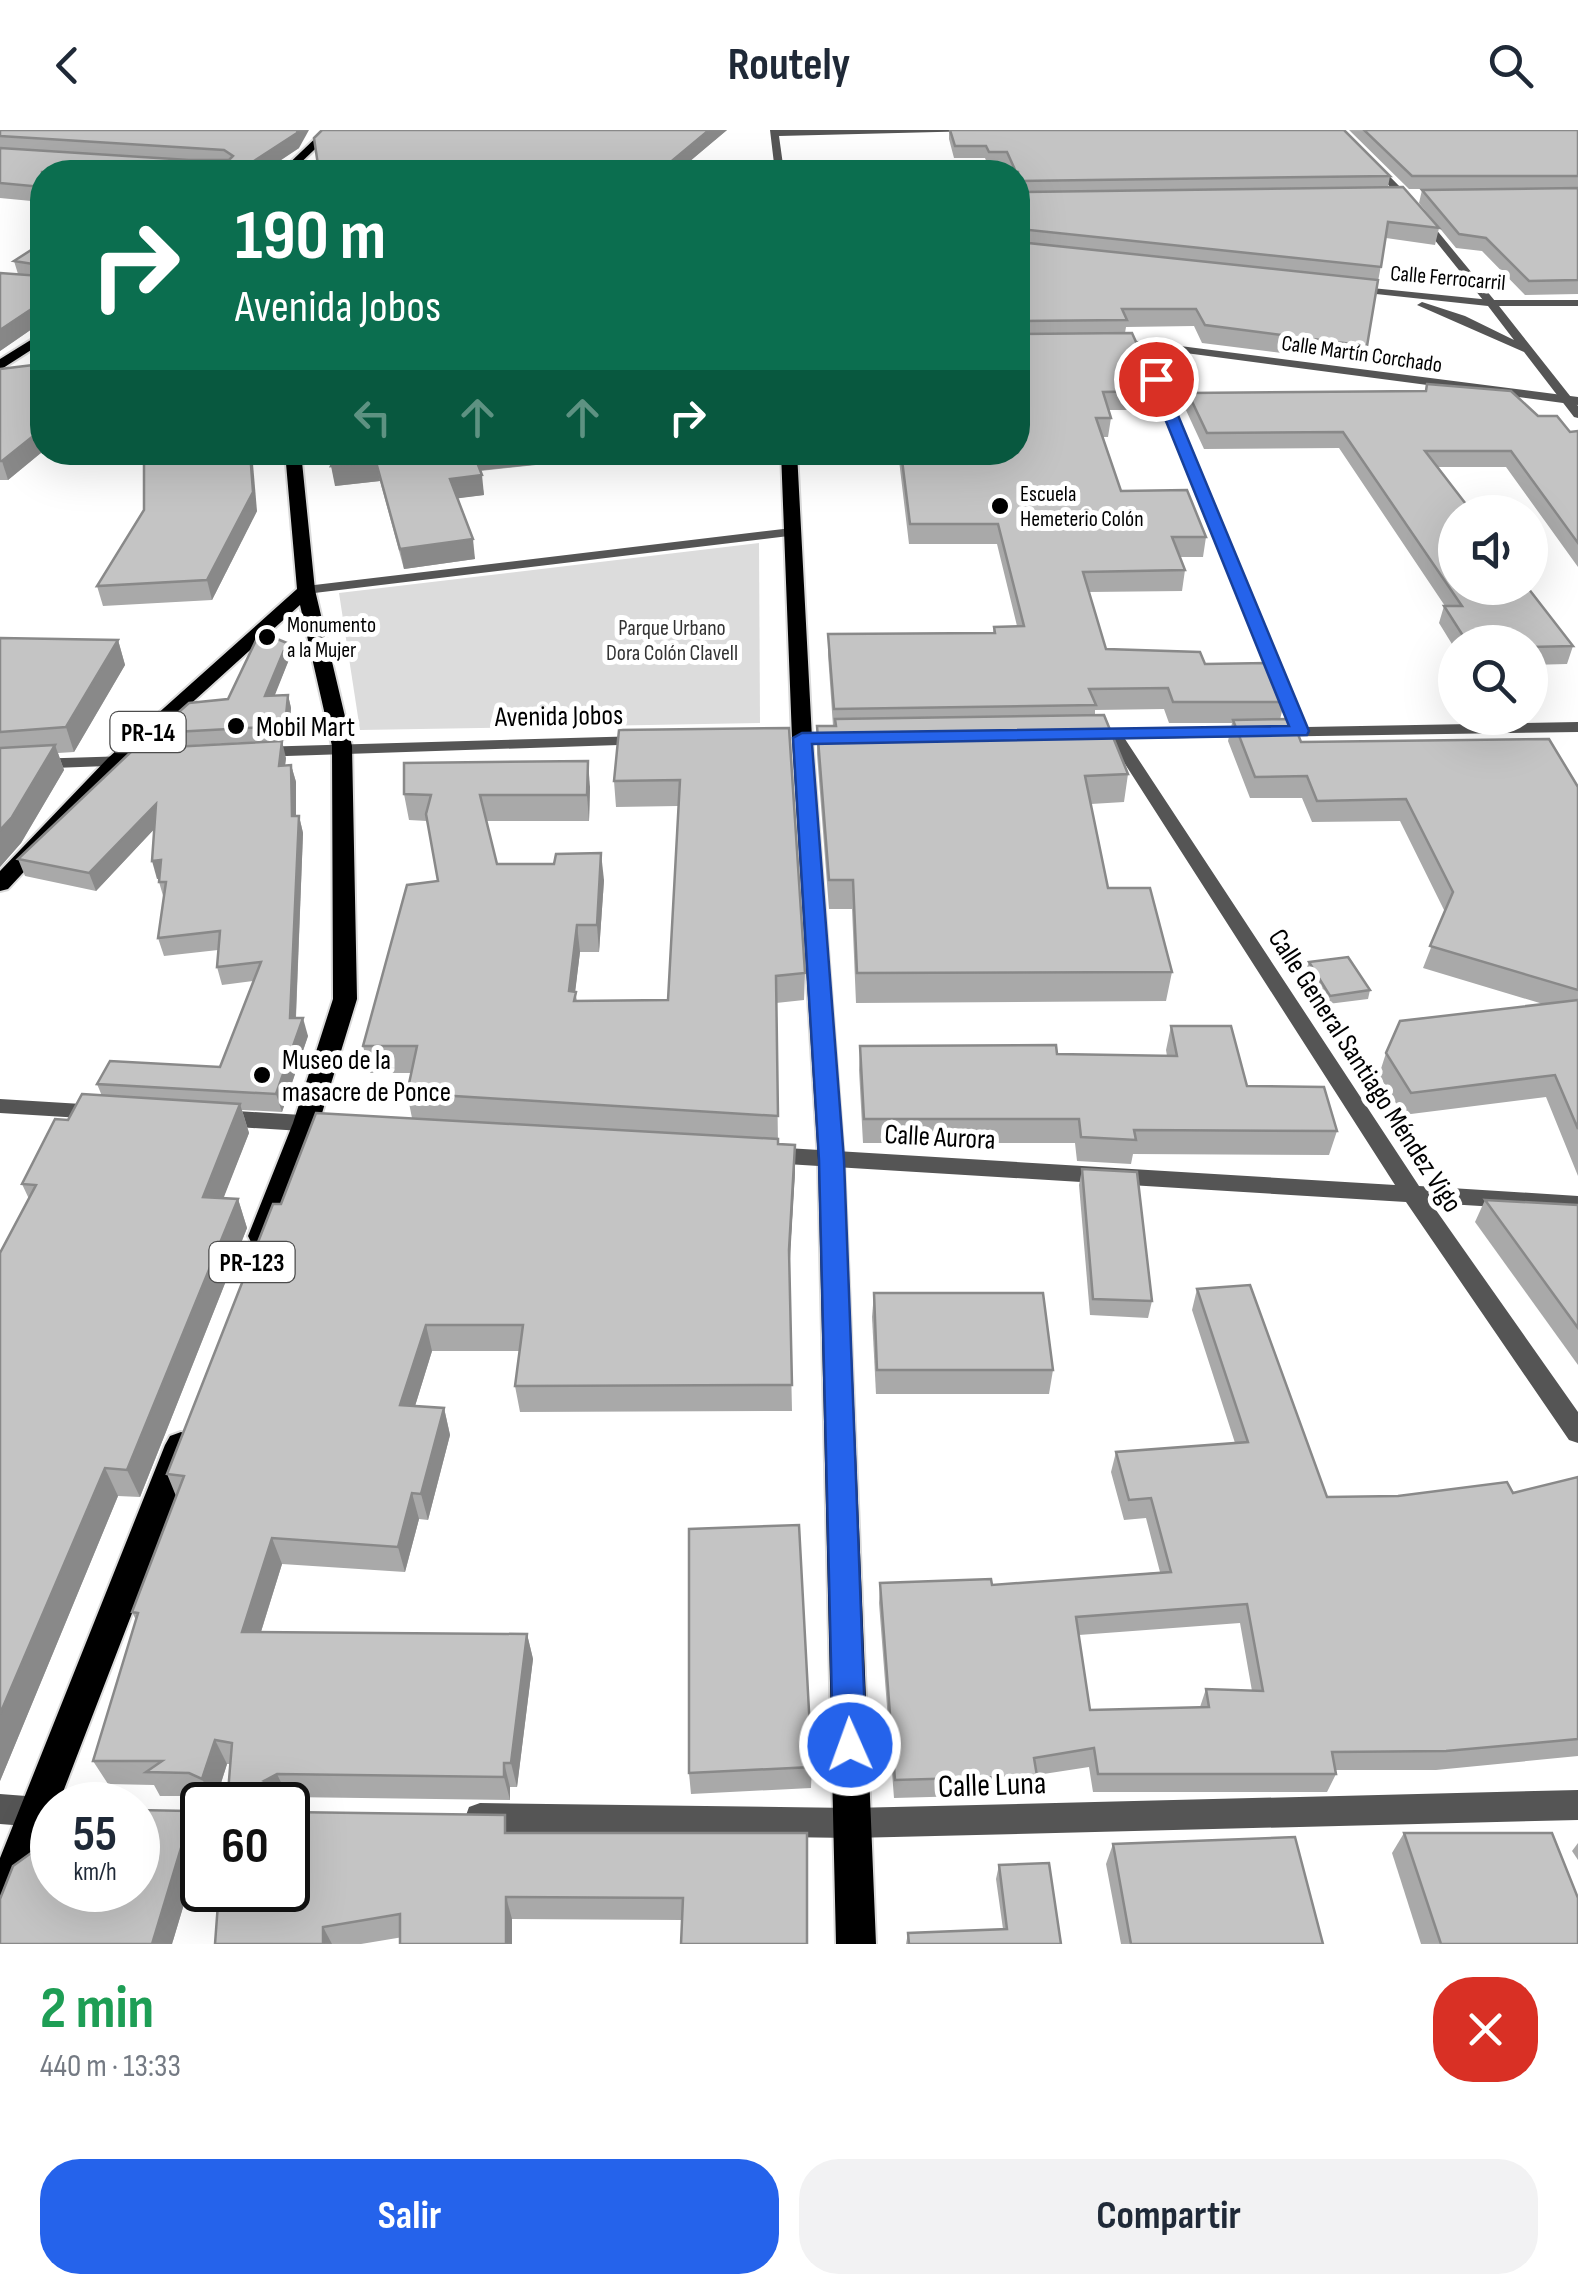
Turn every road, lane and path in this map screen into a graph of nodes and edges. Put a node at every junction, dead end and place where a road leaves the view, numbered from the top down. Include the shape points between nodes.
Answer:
1 (330, 130) edge
2 (1340, 130) edge
3 (985, 131) edge
4 (774, 132) edge
5 (297, 160) edge
6 (778, 160) edge
7 (1384, 196) edge
8 (1404, 196) junction
9 (1423, 196) edge
10 (1074, 200) edge
11 (1030, 202) edge
12 (1338, 287) edge
13 (1357, 289) junction
14 (1491, 303) junction
15 (1578, 303) edge
16 (1106, 344) edge
17 (1142, 344) junction
18 (30, 346) edge
19 (1524, 349) junction
20 (28, 367) edge
21 (0, 368) edge
22 (1572, 401) edge
23 (1578, 414) edge
24 (294, 465) edge
25 (790, 465) edge
26 (792, 532) junction
27 (306, 590) junction
28 (1578, 727) edge
29 (1300, 731) junction
30 (1114, 735) junction
31 (1076, 736) edge
32 (668, 741) edge
33 (342, 746) junction
34 (247, 753) edge
35 (153, 760) edge
36 (115, 762) junction
37 (0, 765) edge
38 (0, 884) edge
39 (0, 1106) edge
40 (115, 1112) edge
41 (191, 1117) edge
42 (306, 1123) junction
43 (345, 1126) edge
44 (754, 1154) edge
45 (832, 1160) junction
46 (1412, 1192) junction
47 (1578, 1204) edge
48 (255, 1254) edge
49 (190, 1421) edge
50 (1578, 1432) edge
51 (56, 1782) edge
52 (1578, 1805) edge
53 (0, 1809) edge
54 (30, 1812) edge
55 (443, 1818) edge
56 (852, 1823) junction
57 (30, 1844) edge
58 (0, 1906) edge
59 (856, 1944) edge

1 - 5 main road
2 - 8 street
3 - 4 street
4 - 6 street
7 - 8 street
8 - 9 street
8 - 14 street
10 - 11 street
12 - 13 street, Calle Ferrocarril
13 - 14 street, Calle Ferrocarril
13 - 19 street via 1447,312
14 - 15 street, Calle Ferrocarril
14 - 19 street
16 - 17 street, Calle Martín Corchado
17 - 22 street, Calle Martín Corchado
17 - 29 street
18 - 21 main road
19 - 22 street
20 - 21 street
22 - 23 street
24 - 27 main road
25 - 26 main road
26 - 27 street
26 - 45 main road
27 - 33 main road, PR-123
27 - 36 main road, PR-14
28 - 29 street
29 - 30 street
30 - 31 street
30 - 46 street, Calle General Santiago Méndez Vigo
32 - 33 street, Avenida Jobos
33 - 34 street, Avenida Jobos
33 - 42 main road, PR-123 via 346,1000
35 - 36 street
36 - 37 street
36 - 38 main road, PR-14
39 - 40 street
41 - 42 street
42 - 43 street
42 - 48 main road, PR-123
44 - 45 street, Calle Aurora
45 - 46 street, Calle Aurora
45 - 56 main road
46 - 47 street, Calle Aurora
46 - 50 street, Calle General Santiago Méndez Vigo
49 - 51 main road
52 - 56 street, Calle Luna
53 - 54 street
55 - 56 street, Calle Luna
56 - 59 main road
57 - 58 main road

